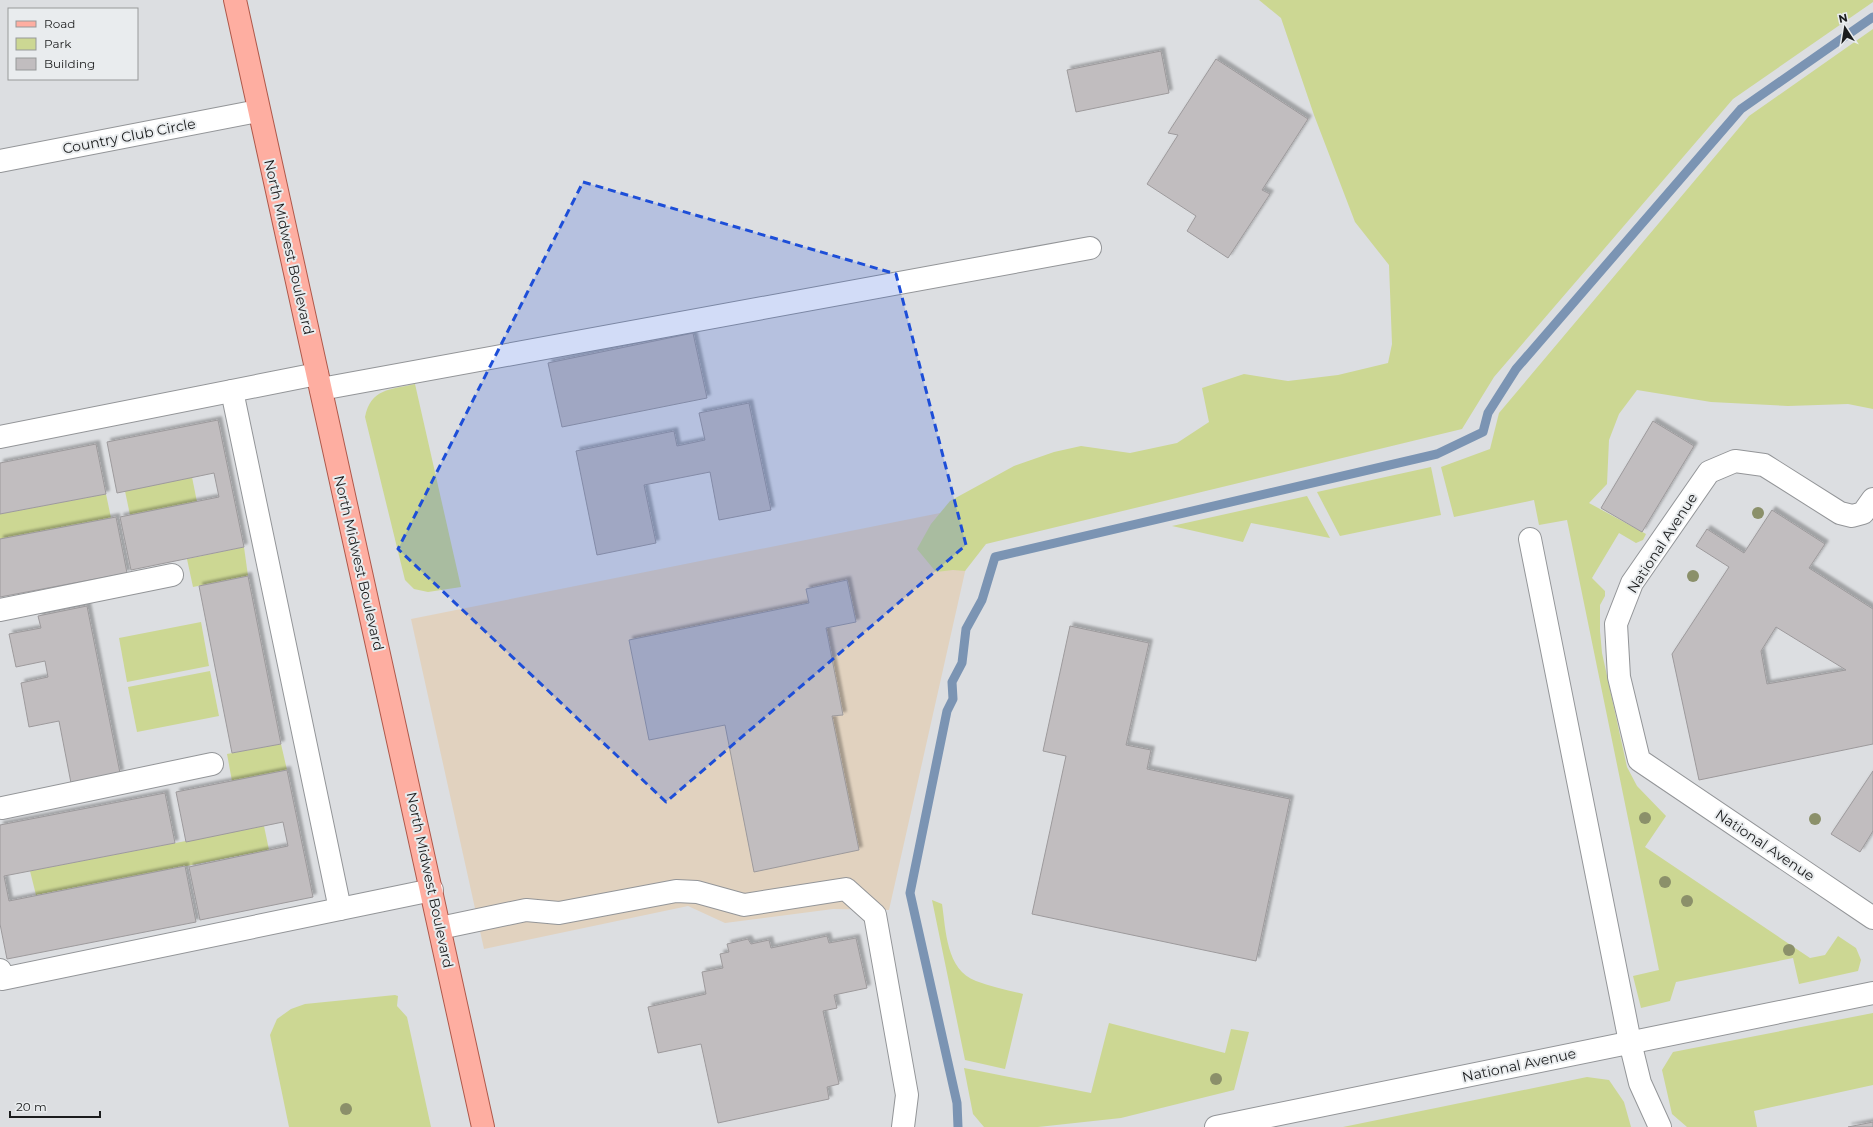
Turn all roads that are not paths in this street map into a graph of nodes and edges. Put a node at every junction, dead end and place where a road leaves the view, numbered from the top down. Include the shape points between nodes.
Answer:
1 (235, 0) edge
2 (258, 111) junction
3 (0, 161) edge
4 (1090, 248) dead end
5 (319, 382) junction
6 (232, 391) junction
7 (0, 437) edge
8 (1873, 499) edge
9 (1530, 538) dead end
10 (172, 575) dead end
11 (0, 610) edge
12 (212, 764) dead end
13 (1, 805) edge
14 (432, 890) junction
15 (340, 909) junction
16 (1873, 918) edge
17 (440, 928) junction
18 (0, 970) edge
19 (1872, 992) edge
20 (1630, 1042) junction
21 (483, 1127) edge
22 (903, 1127) edge
23 (1216, 1127) edge
24 (1660, 1127) edge

1 - 2 main road, North Midwest Boulevard
2 - 3 street, Country Club Circle
2 - 5 main road, North Midwest Boulevard
4 - 5 street
5 - 6 street
5 - 14 main road, North Midwest Boulevard
6 - 7 street
6 - 15 street
8 - 16 street, National Avenue via 1863,513 1852,516 1840,513 1764,465 1735,461 1708,472 1632,583 1616,624 1619,676 1639,760
9 - 20 street
10 - 11 street
12 - 13 street
14 - 15 street
14 - 17 main road, North Midwest Boulevard
15 - 18 street via 2,979
17 - 21 main road, North Midwest Boulevard
17 - 22 street via 526,910 559,913 676,891 697,892 744,905 846,889 875,915 907,1095
19 - 20 street, National Avenue
20 - 23 street, National Avenue
20 - 24 street via 1640,1083

